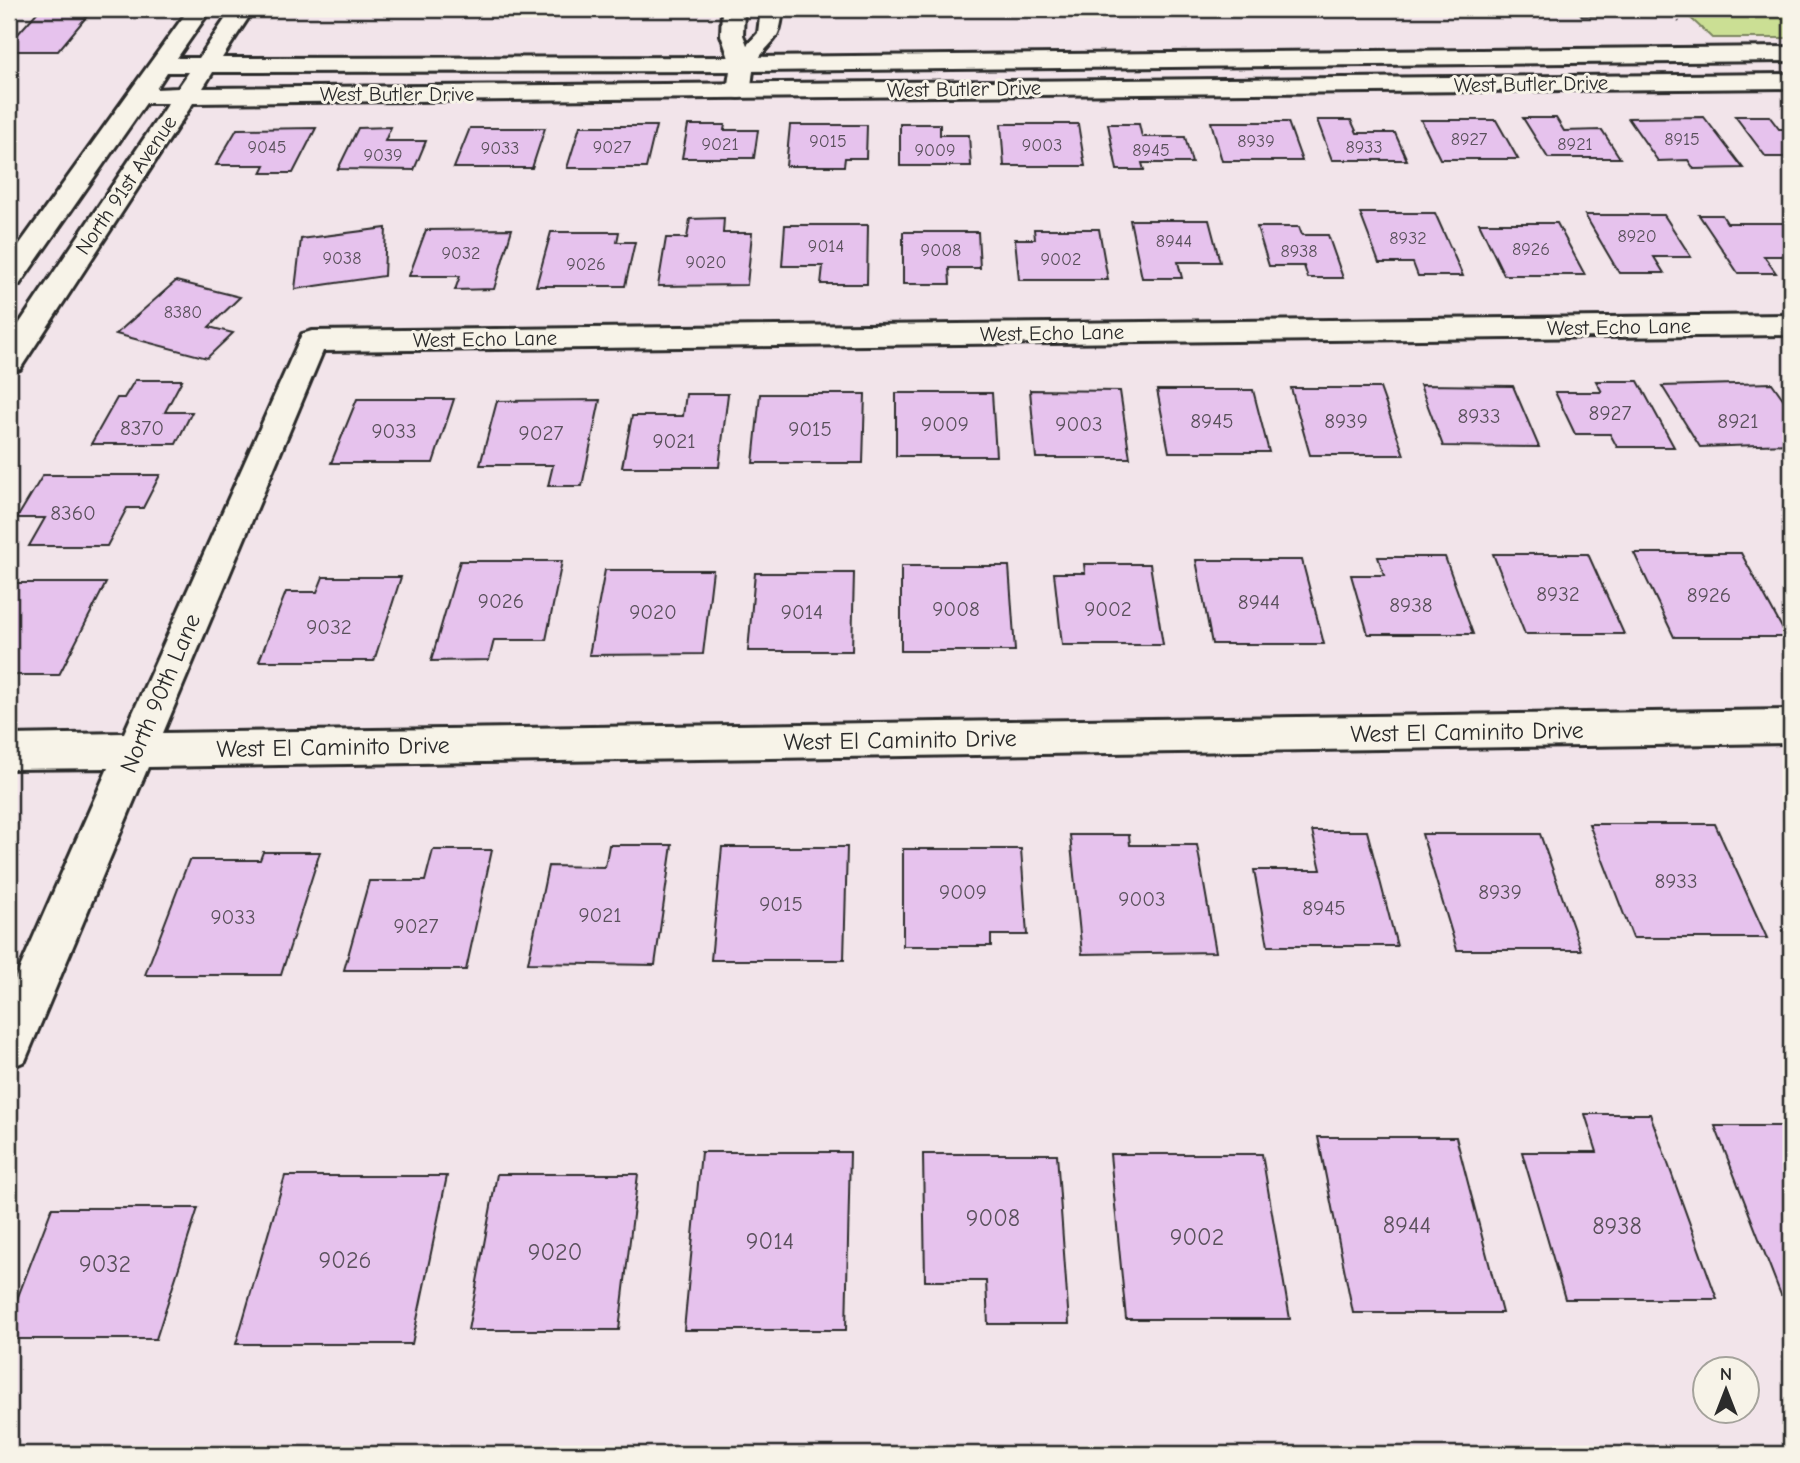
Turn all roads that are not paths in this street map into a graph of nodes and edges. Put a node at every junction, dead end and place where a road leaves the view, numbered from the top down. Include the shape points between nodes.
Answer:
1 (200, 9) edge
2 (243, 9) edge
3 (733, 9) edge
4 (772, 9) edge
5 (1791, 54) edge
6 (744, 64) junction
7 (159, 65) junction
8 (206, 65) junction
9 (1791, 81) edge
10 (739, 91) junction
11 (138, 96) junction
12 (186, 96) junction
13 (9, 279) edge
14 (1791, 325) edge
15 (312, 341) joint
16 (9, 362) edge
17 (1791, 727) edge
18 (136, 750) junction
19 (9, 752) edge
20 (9, 1045) edge

1 - 7 street, North 91st Avenue
2 - 8 street, North 91st Avenue
3 - 6 street via 732,35
4 - 6 street via 769,34
5 - 6 street, West Butler Drive
6 - 8 street, West Butler Drive
6 - 10 street
7 - 8 street, West Butler Drive
7 - 11 street, North 91st Avenue
8 - 12 street, North 91st Avenue
9 - 10 street, West Butler Drive
10 - 12 street, West Butler Drive
11 - 12 street, West Butler Drive
11 - 13 street, North 91st Avenue
12 - 16 street, North 91st Avenue
14 - 15 street, West Echo Lane
15 - 18 street, North 90th Lane
17 - 18 street, West El Caminito Drive
18 - 19 street, West El Caminito Drive
18 - 20 street, North 90th Lane

